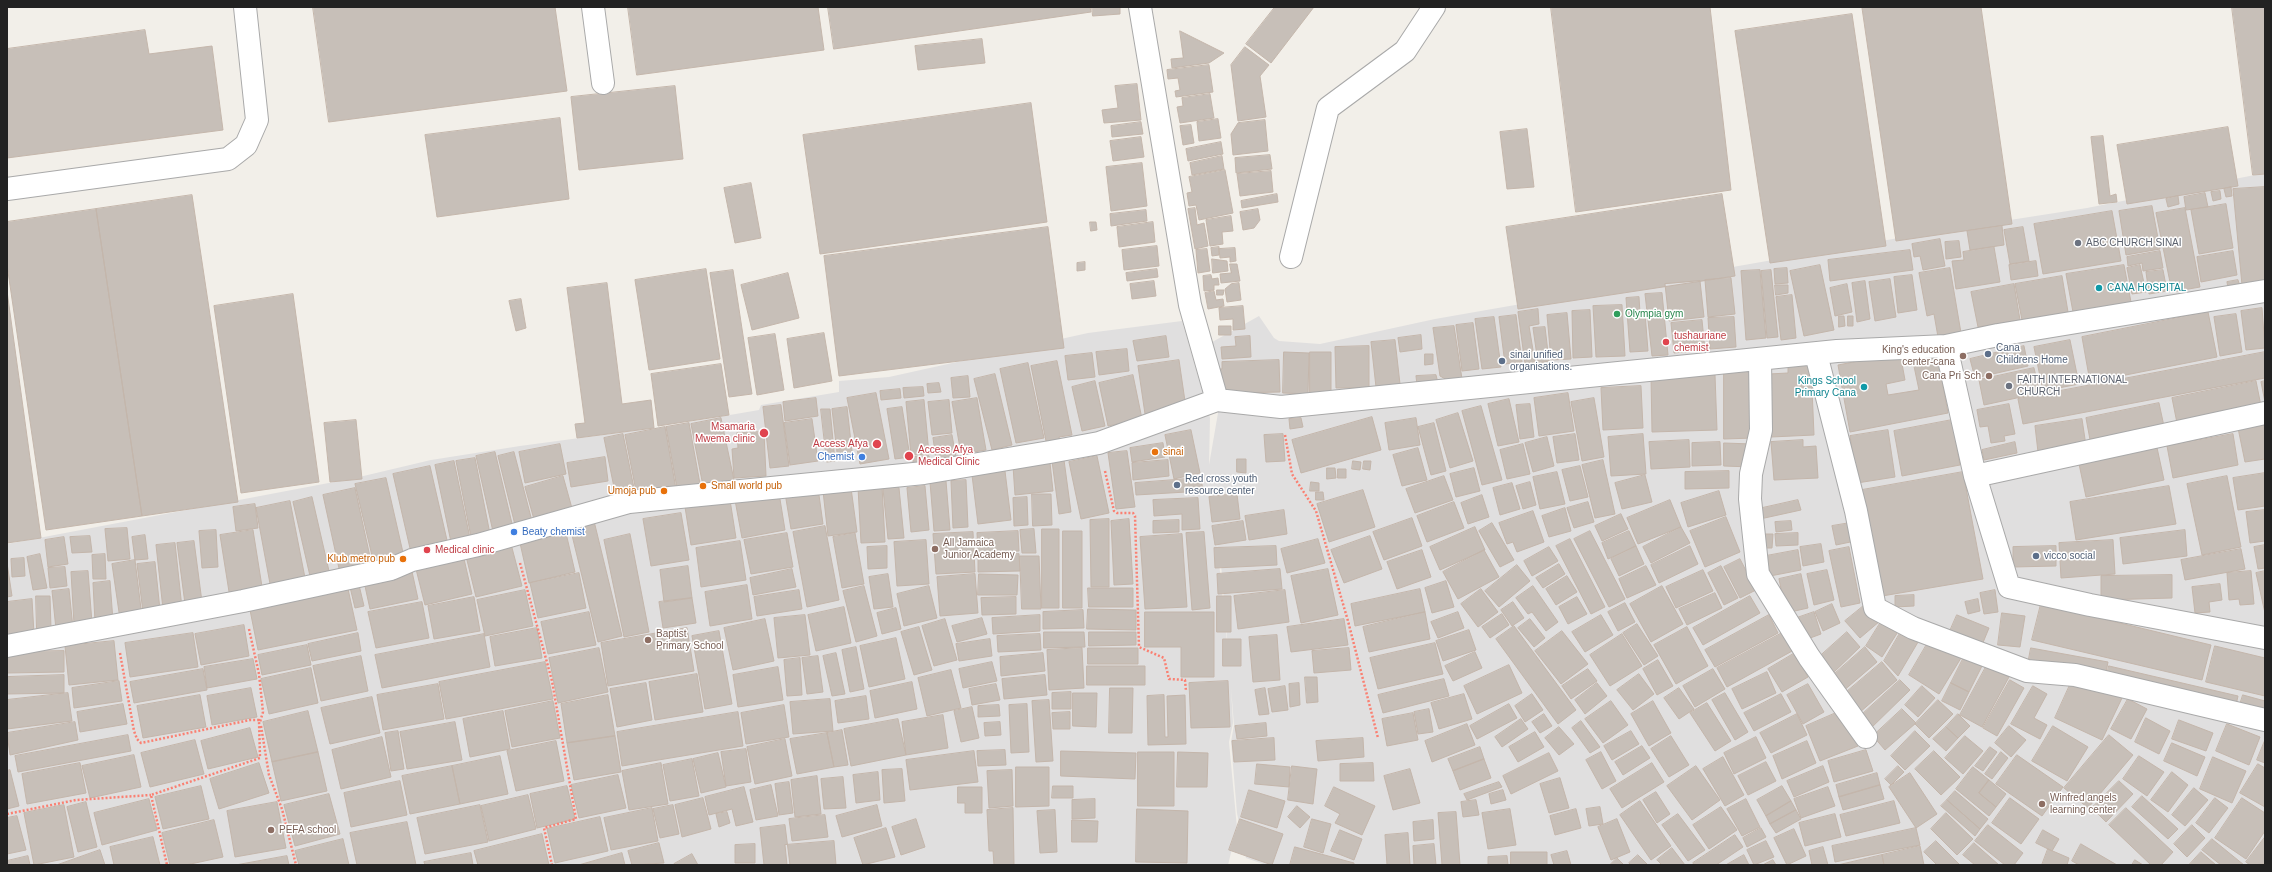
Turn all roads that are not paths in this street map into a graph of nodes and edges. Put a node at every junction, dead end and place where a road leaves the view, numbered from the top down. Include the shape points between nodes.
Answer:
1 (245, 7) edge
2 (593, 7) edge
3 (1140, 7) edge
4 (1434, 7) edge
5 (603, 83) dead end
6 (7, 189) edge
7 (1291, 258) dead end
8 (2265, 291) edge
9 (1946, 346) junction
10 (1816, 354) junction
11 (1760, 360) junction
12 (1217, 400) junction
13 (2265, 414) edge
14 (1975, 476) junction
15 (2265, 638) edge
16 (7, 646) edge
17 (2265, 720) edge
18 (1866, 737) dead end

1 - 6 street via 257,120 246,145 228,159
2 - 5 street
3 - 12 street via 1190,305
4 - 7 street via 1406,51 1328,108
8 - 9 street via 1998,335
9 - 10 street
9 - 14 street
10 - 11 street
10 - 17 street via 1856,511 1875,608 1913,628 2027,671 2075,675
11 - 12 street via 1281,407
11 - 18 street via 1761,430 1751,474 1750,499 1758,574 1809,657
12 - 16 street via 1099,443 924,472 629,502 412,560 391,569 243,601
13 - 14 street
14 - 15 street via 2009,587

